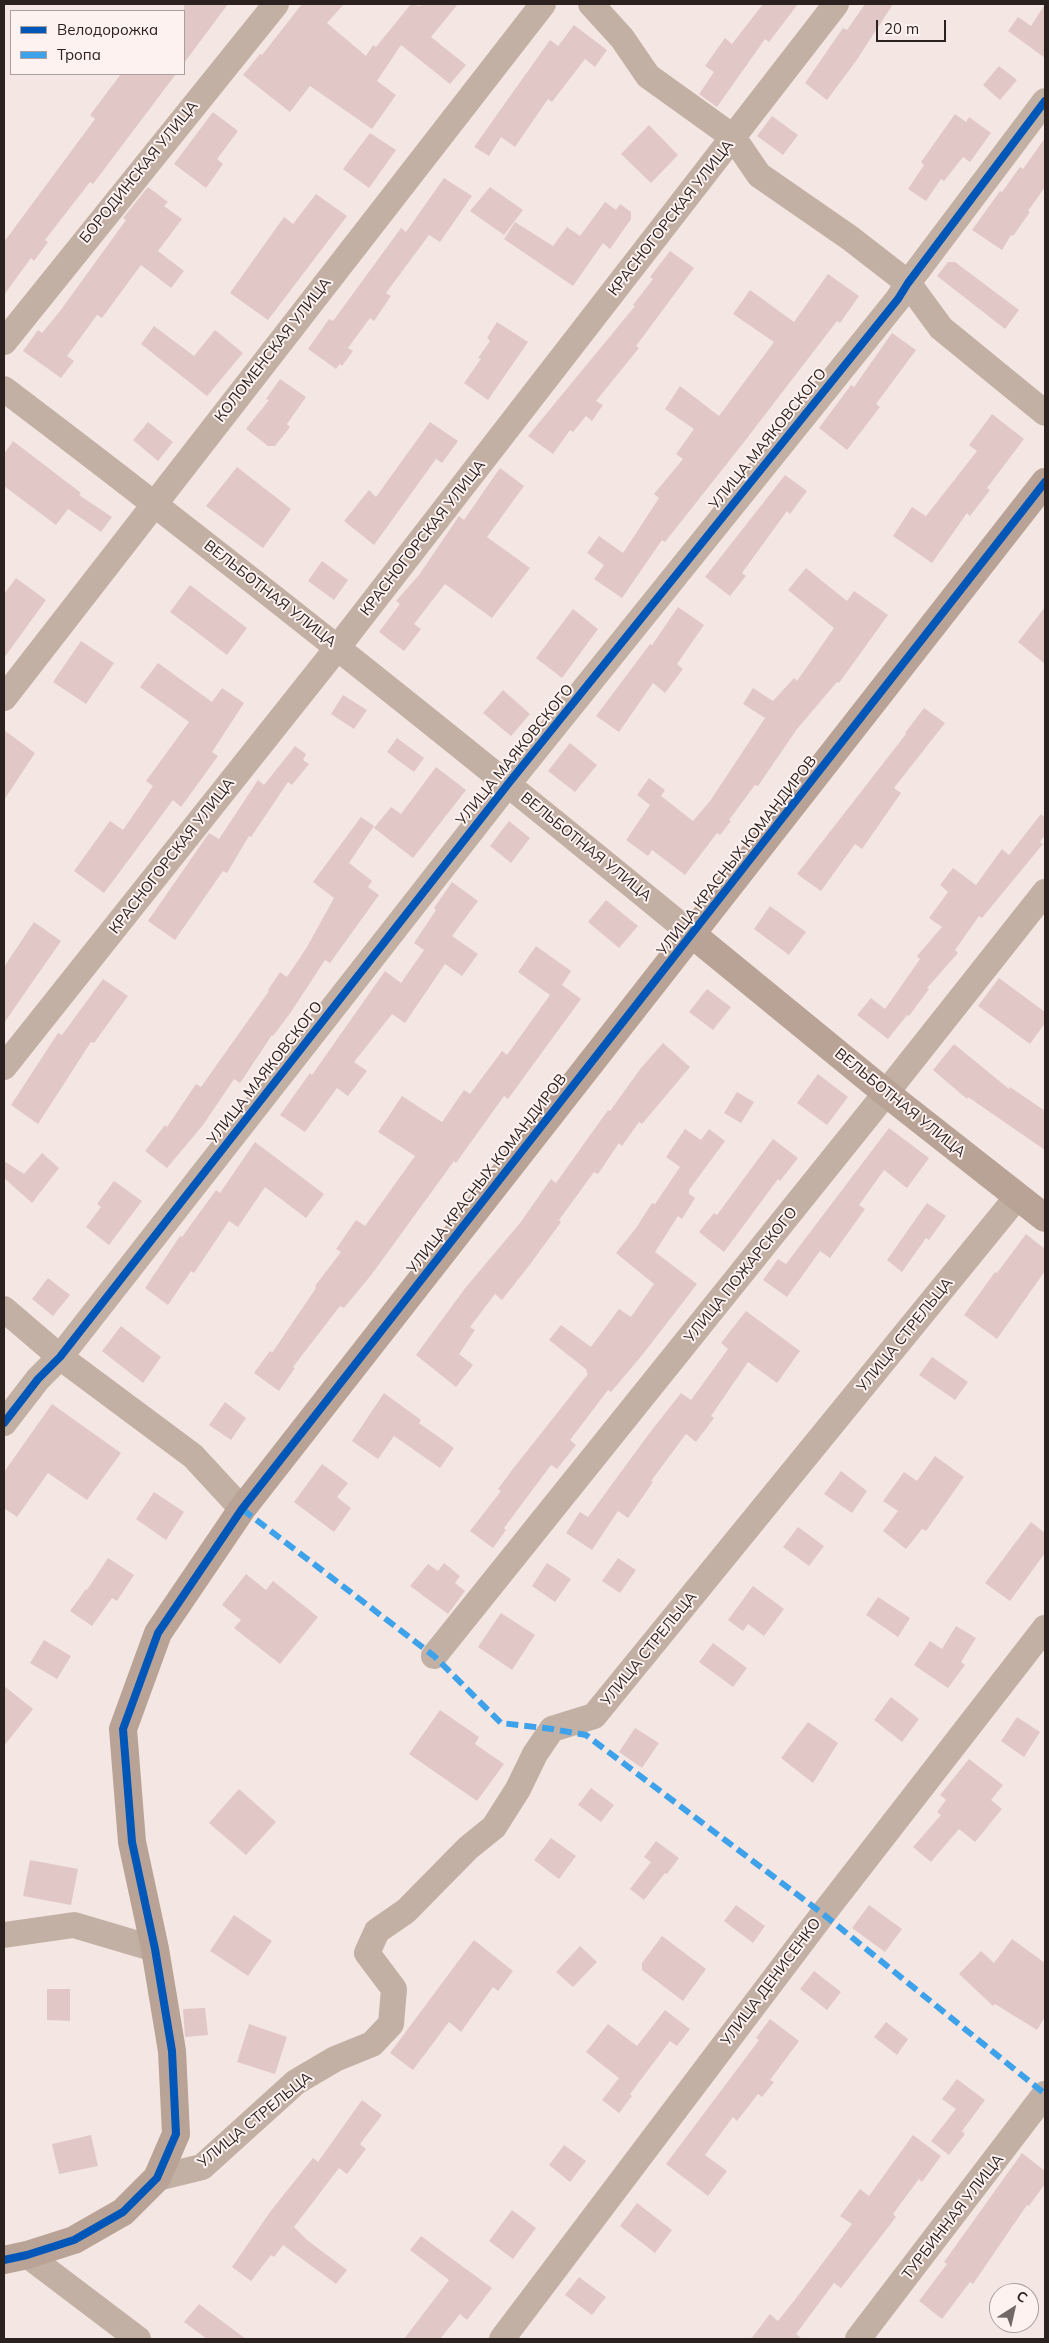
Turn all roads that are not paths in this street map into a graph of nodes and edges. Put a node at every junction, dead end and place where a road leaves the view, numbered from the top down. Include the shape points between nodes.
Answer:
1 (276, 4) edge
2 (543, 4) edge
3 (591, 4) edge
4 (836, 4) edge
5 (1045, 101) edge
6 (733, 137) junction
7 (908, 283) junction
8 (4, 342) edge
9 (4, 389) edge
10 (1045, 413) edge
11 (1045, 482) edge
12 (154, 502) junction
13 (338, 647) junction
14 (4, 698) edge
15 (508, 784) junction
16 (1045, 892) edge
17 (693, 934) junction
18 (4, 1068) edge
19 (886, 1094) junction
20 (1017, 1197) junction
21 (1045, 1218) edge
22 (4, 1309) edge
23 (60, 1357) junction
24 (4, 1423) edge
25 (242, 1509) junction
26 (1045, 1628) edge
27 (434, 1656) dead end
28 (4, 1935) edge
29 (155, 1949) junction
30 (1045, 2094) edge
31 (157, 2178) junction
32 (15, 2258) edge
33 (124, 2335) edge
34 (502, 2339) edge
35 (858, 2339) edge

1 - 8 street, БОРОДИНСКАЯ УЛИЦА
2 - 12 street, КОЛОМЕНСКАЯ УЛИЦА
3 - 6 street via 622,38 648,76
4 - 6 street, КРАСНОГОРСКАЯ УЛИЦА
5 - 7 street, УЛИЦА МАЯКОВСКОГО
6 - 7 street via 759,175
6 - 13 street, КРАСНОГОРСКАЯ УЛИЦА
7 - 10 street via 941,328
7 - 15 street, УЛИЦА МАЯКОВСКОГО
9 - 12 street, ВЕЛЬБОТНАЯ УЛИЦА
11 - 17 street, УЛИЦА КРАСНЫХ КОМАНДИРОВ
12 - 13 street, ВЕЛЬБОТНАЯ УЛИЦА
12 - 14 street, КОЛОМЕНСКАЯ УЛИЦА
13 - 15 street, ВЕЛЬБОТНАЯ УЛИЦА
13 - 18 street, КРАСНОГОРСКАЯ УЛИЦА
15 - 17 street, ВЕЛЬБОТНАЯ УЛИЦА
15 - 23 street, УЛИЦА МАЯКОВСКОГО
16 - 19 street, УЛИЦА ПОЖАРСКОГО
17 - 19 street, ВЕЛЬБОТНАЯ УЛИЦА
17 - 25 street, УЛИЦА КРАСНЫХ КОМАНДИРОВ
19 - 20 street, ВЕЛЬБОТНАЯ УЛИЦА
19 - 27 street, УЛИЦА ПОЖАРСКОГО
20 - 21 street, ВЕЛЬБОТНАЯ УЛИЦА
20 - 31 street, УЛИЦА СТРЕЛЬЦА via 594,1716 552,1729 494,1827 468,1848 406,1911 377,1932 367,1954 394,1989 391,2024 372,2044 335,2059 296,2082 202,2167
22 - 23 street
23 - 24 street, УЛИЦА МАЯКОВСКОГО via 38,1379
23 - 25 street via 193,1456
25 - 29 street, УЛИЦА КРАСНЫХ КОМАНДИРОВ via 158,1633 123,1729 132,1842
26 - 34 street, УЛИЦА ДЕНИСЕНКО via 823,1914
28 - 29 street via 74,1925
29 - 31 street via 172,2051 176,2134
30 - 35 street, ТУРБИННАЯ УЛИЦА
31 - 32 street via 123,2212 74,2240
32 - 33 street

